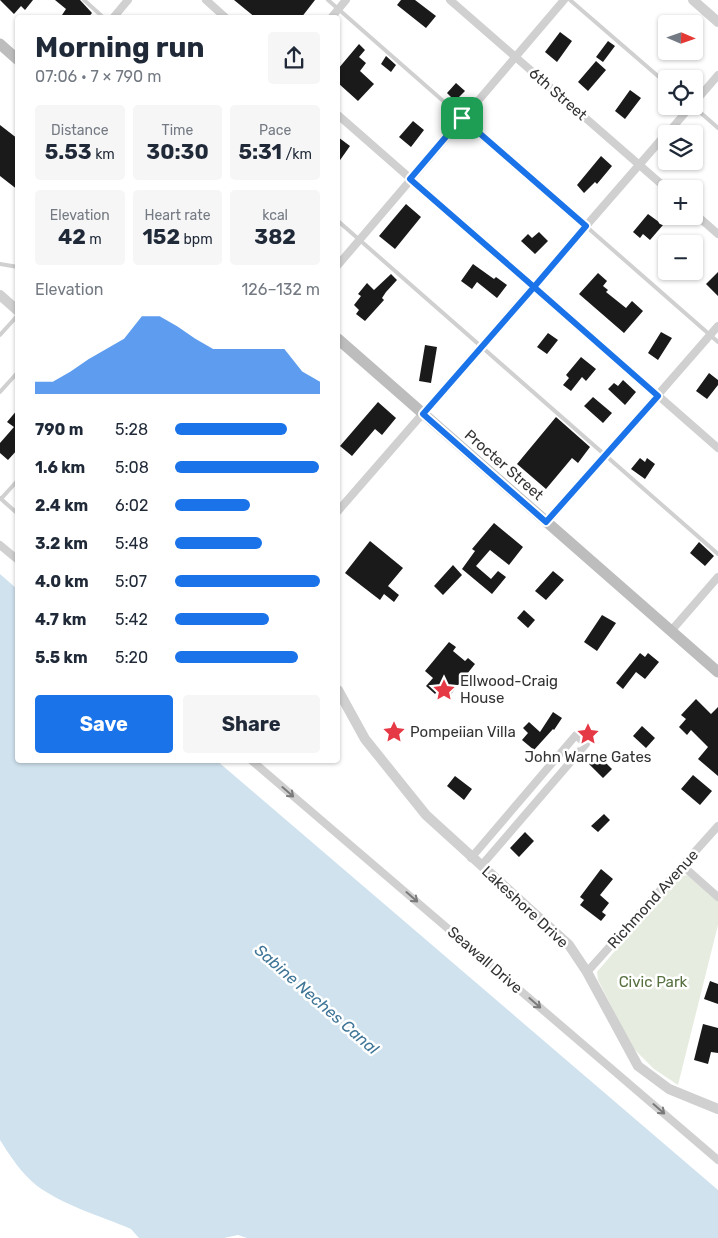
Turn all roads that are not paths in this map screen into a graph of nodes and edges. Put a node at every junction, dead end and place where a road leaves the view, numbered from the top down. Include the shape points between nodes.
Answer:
1 (84, 0) edge
2 (128, 0) edge
3 (206, 0) edge
4 (328, 0) edge
5 (346, 0) edge
6 (450, 0) edge
7 (564, 0) edge
8 (570, 0) edge
9 (693, 0) edge
10 (338, 9) junction
11 (101, 15) edge
12 (116, 15) edge
13 (223, 15) edge
14 (333, 15) edge
15 (718, 22) edge
16 (0, 44) edge
17 (15, 57) edge
18 (516, 57) junction
19 (718, 75) edge
20 (658, 76) edge
21 (703, 93) edge
22 (703, 114) edge
23 (684, 115) edge
24 (340, 117) edge
25 (462, 118) junction
26 (675, 125) edge
27 (718, 128) edge
28 (658, 144) edge
29 (640, 165) junction
30 (410, 179) junction
31 (658, 182) edge
32 (703, 221) edge
33 (340, 223) edge
34 (586, 226) junction
35 (718, 234) edge
36 (359, 240) junction
37 (340, 263) edge
38 (0, 264) edge
39 (15, 266) edge
40 (534, 287) junction
41 (0, 295) edge
42 (15, 308) edge
43 (15, 318) edge
44 (718, 326) edge
45 (0, 335) edge
46 (710, 335) junction
47 (340, 341) edge
48 (718, 342) edge
49 (481, 347) junction
50 (15, 375) edge
51 (0, 392) edge
52 (658, 396) junction
53 (423, 414) junction
54 (718, 448) edge
55 (605, 456) junction
56 (15, 483) edge
57 (1, 499) edge
58 (340, 509) edge
59 (15, 511) edge
60 (546, 522) junction
61 (0, 545) edge
62 (718, 554) edge
63 (15, 558) edge
64 (718, 577) edge
65 (671, 631) junction
66 (718, 672) edge
67 (340, 694) edge
68 (255, 763) edge
69 (718, 826) edge
70 (472, 858) junction
71 (481, 866) junction
72 (682, 866) junction
73 (718, 897) edge
74 (587, 972) junction
75 (718, 1109) edge
76 (718, 1160) edge

1 - 11 lane
2 - 12 street
3 - 13 street
4 - 10 lane
5 - 10 street
6 - 18 street, 6th Street
7 - 18 street
8 - 20 lane
9 - 15 street
10 - 14 street
10 - 25 lane
16 - 17 main road
18 - 25 street
18 - 29 street, 6th Street
19 - 21 street
22 - 27 lane
23 - 26 street
24 - 30 street
25 - 30 street
25 - 34 lane
28 - 29 street
29 - 31 street, 6th Street
29 - 34 street
30 - 36 street
30 - 40 street
32 - 35 street
33 - 36 lane
34 - 40 street
34 - 46 lane
36 - 37 street
36 - 49 lane
38 - 39 lane
40 - 49 street
40 - 52 street
41 - 42 street
43 - 45 lane
44 - 46 street
46 - 48 lane
46 - 52 street
47 - 53 main road, Procter Street
49 - 53 street
49 - 55 lane
50 - 51 lane
52 - 54 street
52 - 55 street
53 - 58 street
53 - 60 main road, Procter Street
55 - 60 street
55 - 62 lane
56 - 57 lane
57 - 59 lane
60 - 65 main road, Procter Street
61 - 63 street
64 - 65 street
65 - 66 main road, Procter Street
67 - 70 street, Lakeshore Drive via 365,739 426,815
68 -> 76 street, Seawall Drive
69 - 72 street, Richmond Avenue
70 - 71 street, Lakeshore Drive
70 - 71 street via 576,735 586,744
71 - 74 street, Lakeshore Drive via 569,945
72 - 73 street
72 - 74 street, Richmond Avenue
74 - 75 street, Lakeshore Drive via 638,1066 669,1089

